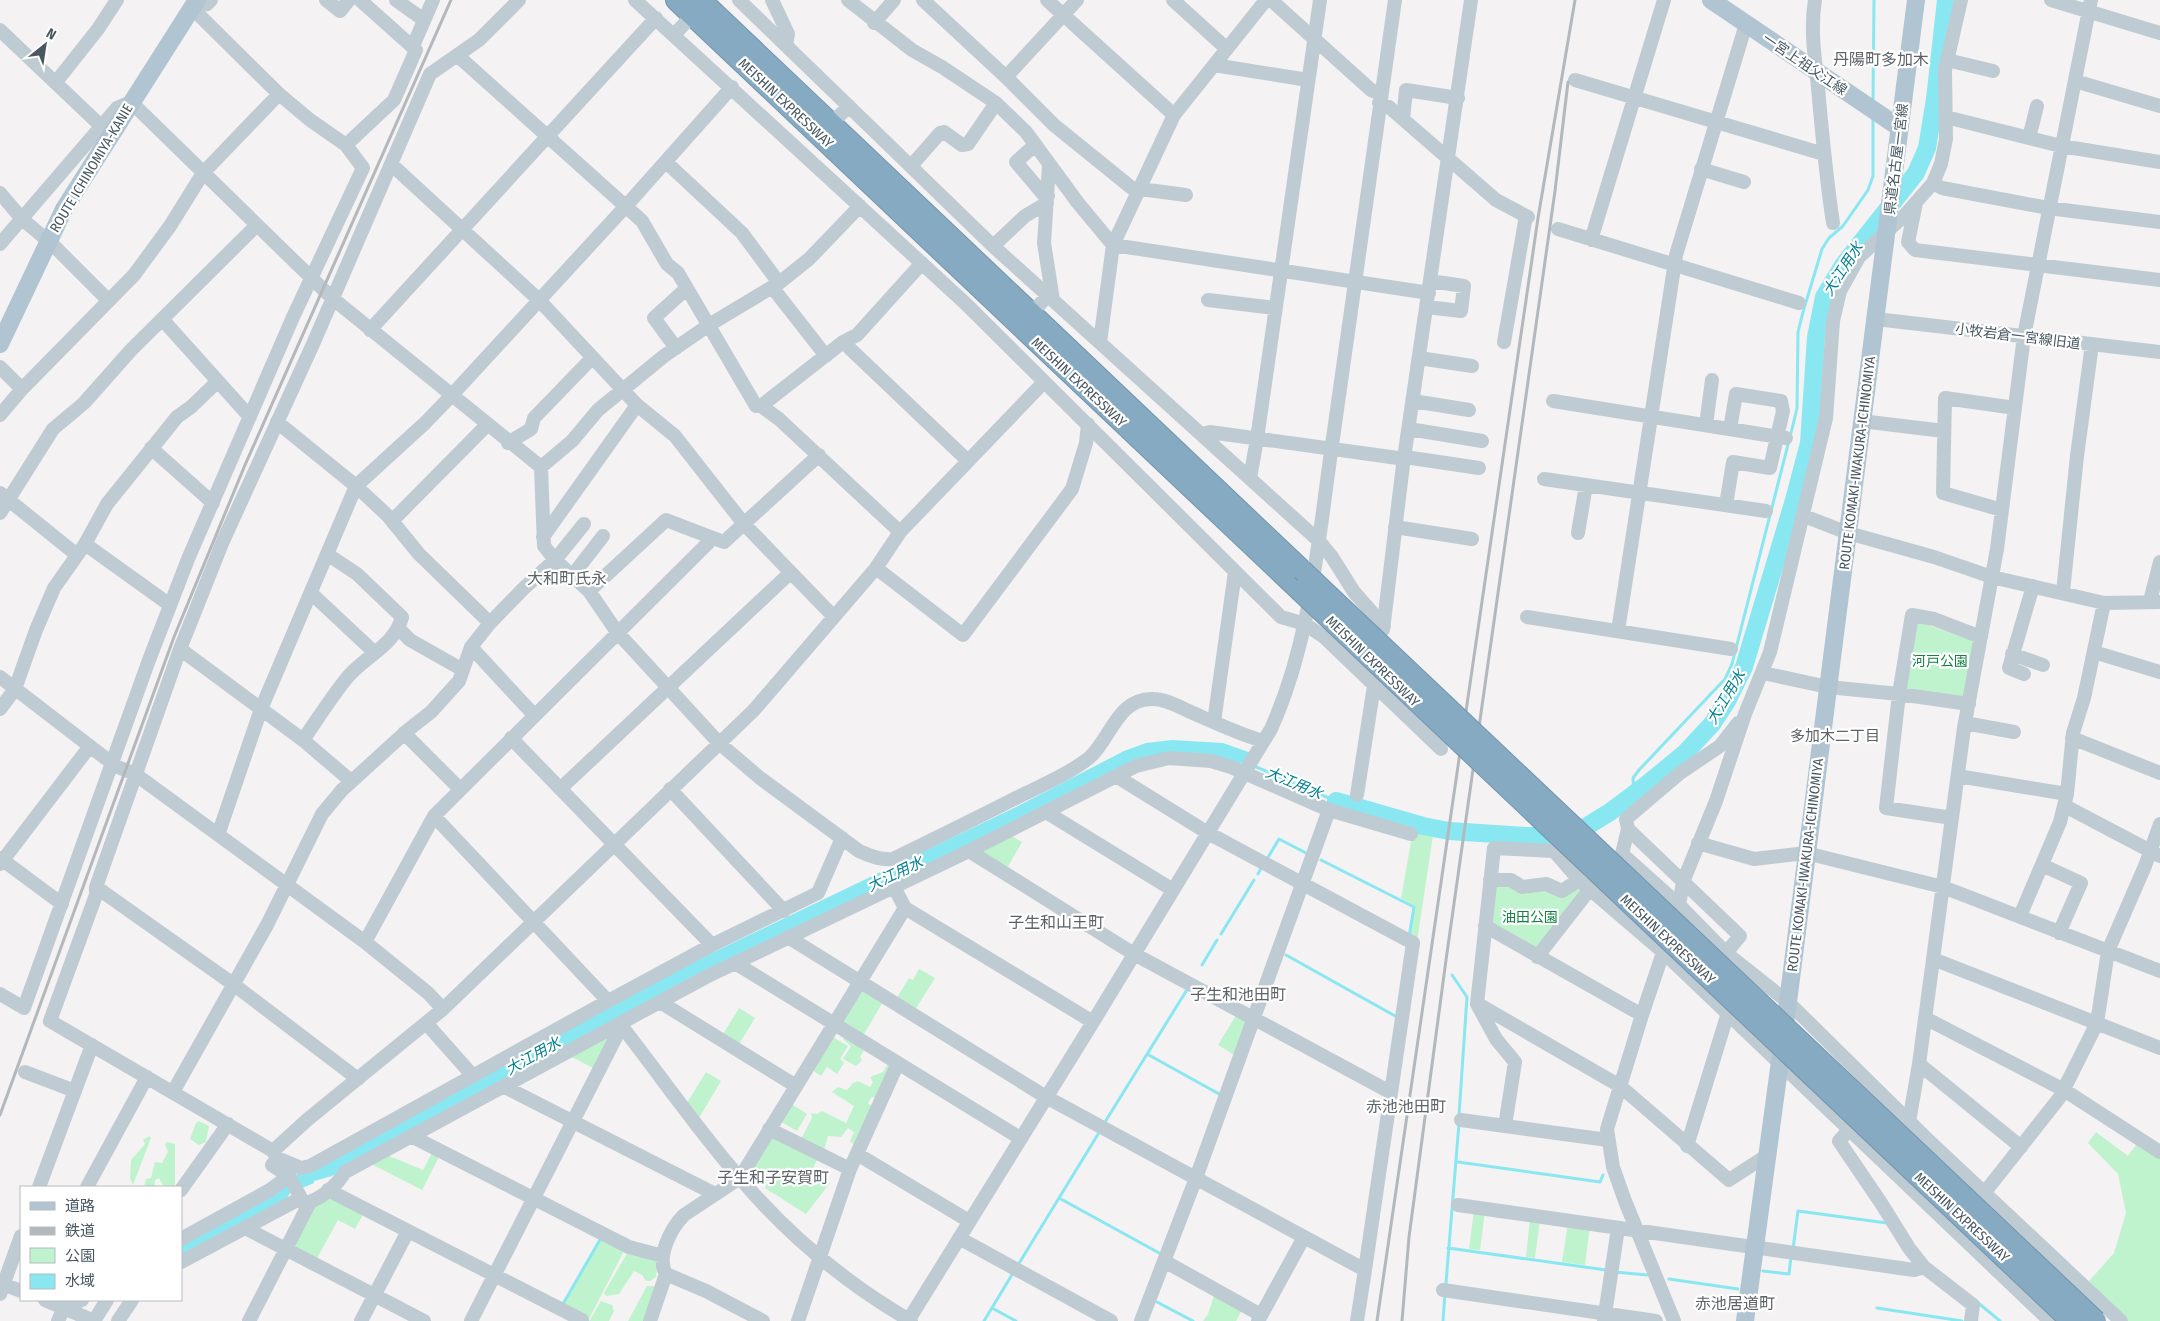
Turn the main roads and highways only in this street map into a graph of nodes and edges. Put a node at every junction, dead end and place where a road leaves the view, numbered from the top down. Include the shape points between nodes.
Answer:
1 (676, 0) edge
2 (701, 0) edge
3 (1711, 0) edge
4 (1916, 0) edge
5 (201, 2) edge
6 (1900, 128) junction
7 (1876, 319) joint
8 (0, 344) edge
9 (1745, 1321) edge
10 (2071, 1321) edge
11 (2096, 1321) edge

1 - 10 highway, MEISHIN EXPRESSWAY, bridge
2 - 11 highway, MEISHIN EXPRESSWAY, bridge
3 - 6 main road, 一宮上祖父江線
4 - 6 main road, 県道名古屋一宮線
5 - 8 main road, ROUTE ICHINOMIYA-KANIE via 131,102 64,209
6 - 7 main road, 県道名古屋一宮線
7 - 9 main road, ROUTE KOMAKI-IWAKURA-ICHINOMIYA

